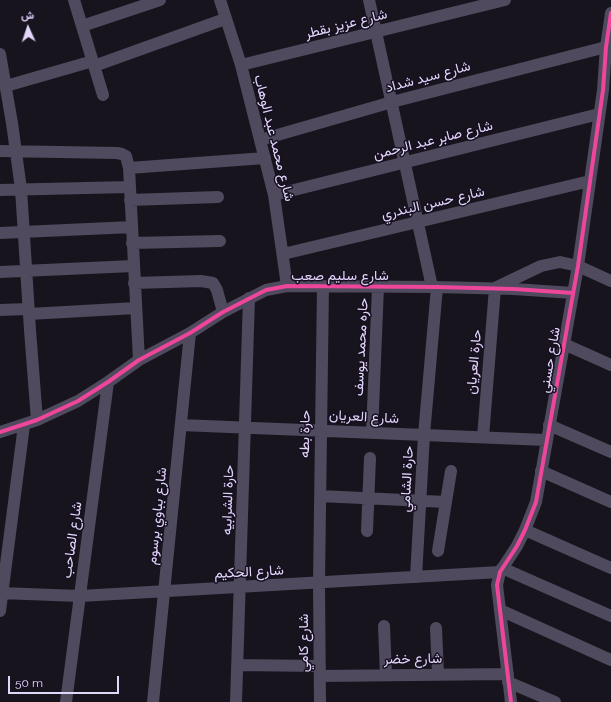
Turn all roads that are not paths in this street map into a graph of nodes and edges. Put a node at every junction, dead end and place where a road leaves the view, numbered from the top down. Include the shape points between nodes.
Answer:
1 (74, 0) edge
2 (160, 0) edge
3 (220, 0) edge
4 (369, 0) edge
5 (506, 0) edge
6 (611, 13) edge
7 (225, 19) junction
8 (82, 26) junction
9 (376, 32) junction
10 (606, 47) junction
11 (0, 54) edge
12 (94, 64) junction
13 (241, 65) junction
14 (611, 70) edge
15 (6, 86) junction
16 (606, 89) edge
17 (103, 95) dead end
18 (4, 101) edge
19 (392, 102) junction
20 (599, 114) junction
21 (260, 140) junction
22 (0, 151) edge
23 (16, 151) junction
24 (265, 158) junction
25 (405, 163) junction
26 (129, 168) junction
27 (590, 181) junction
28 (130, 187) junction
29 (21, 189) junction
30 (0, 190) edge
31 (274, 195) junction
32 (218, 197) dead end
33 (130, 200) junction
34 (418, 222) junction
35 (132, 226) junction
36 (24, 232) junction
37 (0, 233) edge
38 (220, 241) dead end
39 (132, 243) junction
40 (282, 254) junction
41 (133, 266) junction
42 (578, 266) junction
43 (26, 270) junction
44 (0, 272) edge
45 (611, 281) edge
46 (134, 284) junction
47 (287, 286) junction
48 (322, 286) junction
49 (378, 287) junction
50 (435, 287) junction
51 (495, 288) junction
52 (573, 293) junction
53 (249, 298) junction
54 (136, 308) junction
55 (0, 310) edge
56 (29, 311) junction
57 (223, 312) junction
58 (190, 333) junction
59 (564, 344) junction
60 (139, 360) junction
61 (611, 365) edge
62 (108, 382) junction
63 (37, 420) junction
64 (24, 425) junction
65 (181, 425) junction
66 (549, 425) junction
67 (245, 427) junction
68 (320, 430) junction
69 (0, 432) edge
70 (372, 433) junction
71 (424, 435) junction
72 (483, 437) junction
73 (546, 440) junction
74 (611, 452) edge
75 (370, 458) dead end
76 (451, 471) dead end
77 (541, 471) junction
78 (320, 496) junction
79 (368, 498) junction
80 (420, 501) junction
81 (446, 502) junction
82 (611, 502) edge
83 (525, 530) junction
84 (367, 531) dead end
85 (438, 551) dead end
86 (611, 568) edge
87 (501, 570) junction
88 (416, 577) junction
89 (319, 583) junction
90 (240, 587) junction
91 (164, 591) junction
92 (1, 593) edge
93 (80, 596) junction
94 (500, 610) junction
95 (0, 611) edge
96 (611, 616) edge
97 (384, 626) dead end
98 (436, 628) dead end
99 (611, 660) edge
100 (237, 665) junction
101 (320, 671) junction
102 (438, 674) junction
103 (386, 675) junction
104 (508, 678) junction
105 (66, 702) edge
106 (153, 702) edge
107 (236, 702) edge
108 (320, 702) edge
109 (511, 702) edge
110 (555, 702) edge

1 - 8 street
2 - 8 street
3 - 7 street, شارع محمد عبد الوهاب
4 - 9 street, حارة الشامي
5 - 9 street, شارع عزيز بقطر
6 - 10 street, شارع حسني
7 - 12 street
7 - 13 street, شارع محمد عبد الوهاب
8 - 12 street
9 - 13 street, شارع عزيز بقطر
9 - 19 street, حارة الشامي
10 - 16 street, شارع حسني
10 - 19 street, شارع سيد شداد
11 - 15 street
12 - 15 street
12 - 17 street
13 - 21 street, شارع محمد عبد الوهاب
14 - 16 street
15 - 18 street
16 - 20 street, شارع حسني
18 - 23 street
19 - 21 street, شارع سيد شداد
19 - 25 street, حارة الشامي
20 - 25 street, شارع صابر عبد الرحمن
20 - 27 street, شارع حسني
21 - 24 street, شارع محمد عبد الوهاب
22 - 23 street
23 - 26 street via 122,154 126,156
23 - 29 street
24 - 26 street
24 - 31 street, شارع محمد عبد الوهاب
25 - 31 street, شارع صابر عبد الرحمن
25 - 34 street, حارة الشامي
26 - 28 street
27 - 34 street, شارع حسن البندري
27 - 42 street, شارع حسني
28 - 29 street
28 - 33 street
29 - 30 street
29 - 36 street
31 - 40 street, شارع محمد عبد الوهاب
32 - 33 street
33 - 35 street
34 - 40 street, شارع حسن البندري
34 - 50 street, حارة الشامي
35 - 36 street
35 - 39 street
36 - 37 street
36 - 43 street
38 - 39 street
39 - 41 street
40 - 47 street, شارع محمد عبد الوهاب
41 - 43 street
41 - 46 street
42 - 45 street, شارع سليم صعب
42 - 51 street, شارع سليم صعب via 560,262 541,266
42 - 52 street, شارع حسني
43 - 44 street
43 - 56 street
46 - 54 street
46 - 57 street via 213,282 218,290
47 - 48 street, شارع سليم صعب
47 - 53 street, شارع سليم صعب via 266,290
48 - 49 street, شارع سليم صعب
48 - 68 street, حارة بطه
49 - 50 street, شارع سليم صعب
49 - 70 street, حاره محمد يوسف
50 - 51 street, شارع سليم صعب
50 - 71 street, حارة الشامي
51 - 52 street, شارع سليم صعب
51 - 72 street, حارة العريان
52 - 59 street, شارع حسني
53 - 57 street, شارع سليم صعب
53 - 67 street, حارة الشرابيه
54 - 56 street
54 - 60 street
55 - 56 street
56 - 63 street
57 - 58 street, شارع سليم صعب
58 - 60 street, شارع سليم صعب
58 - 65 street, شارع بباوي برسوم
59 - 61 street
59 - 66 street, شارع حسني
60 - 62 street, شارع سليم صعب
62 - 63 street, شارع سليم صعب via 78,401
62 - 93 street, شارع الصاحب
63 - 64 street, شارع سليم صعب
64 - 69 street, شارع سليم صعب
64 - 92 street
65 - 67 street, شارع العريان
65 - 91 street, شارع بباوي برسوم
66 - 73 street, شارع حسني
66 - 74 street
67 - 68 street, شارع العريان
67 - 90 street, حارة الشرابيه
68 - 70 street, شارع العريان
68 - 78 street, حارة بطه
70 - 71 street, شارع العريان
71 - 72 street, شارع العريان
71 - 80 street, حارة الشامي
72 - 73 street, شارع العريان
73 - 77 street, شارع حسني
75 - 79 street
76 - 81 street
77 - 82 street
77 - 83 street, شارع حسني via 536,502
78 - 79 street
78 - 89 street, حارة بطه
79 - 80 street
79 - 84 street
80 - 81 street
80 - 88 street, حارة الشامي
81 - 85 street
83 - 86 street
83 - 87 street, شارع حسني
87 - 88 street, شارع الحكيم
87 - 94 street, شارع حسني via 497,585
87 - 96 street
88 - 89 street, شارع الحكيم
89 - 90 street, شارع الحكيم
89 - 101 street, شارع كامي
90 - 91 street, شارع الحكيم
90 - 100 street, حارة الشرابيه
91 - 93 street, شارع الحكيم
91 - 106 street, شارع بباوي برسوم
92 - 93 street, شارع الحكيم
92 - 95 street
93 - 105 street, شارع الصاحب
94 - 99 street
94 - 104 street, شارع حسني
97 - 103 street
98 - 102 street
100 - 101 street, شارع خضر
100 - 107 street, حارة الشرابيه
101 - 103 street, شارع خضر
101 - 108 street, شارع كامي
102 - 103 street, شارع خضر
102 - 104 street, شارع خضر
104 - 109 street, شارع حسني
104 - 110 street

